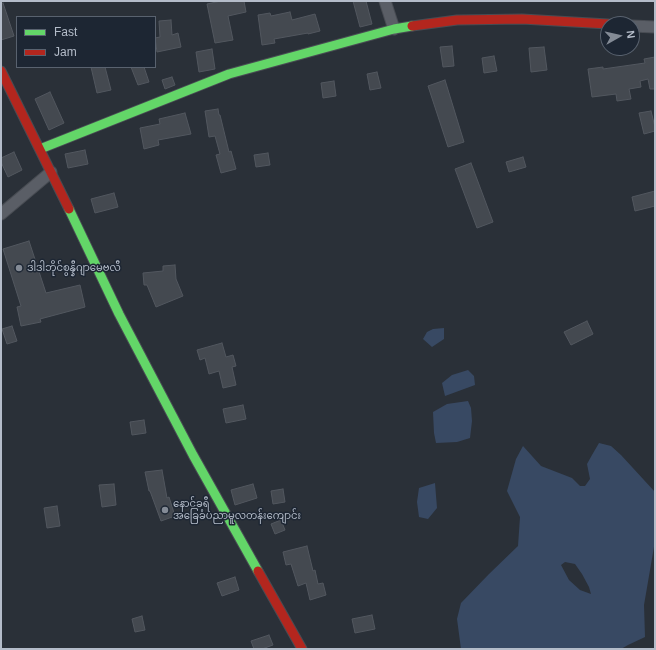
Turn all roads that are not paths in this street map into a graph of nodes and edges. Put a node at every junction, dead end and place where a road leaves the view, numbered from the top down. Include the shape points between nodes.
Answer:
1 (385, 1) edge
2 (600, 24) edge
3 (640, 26) edge
4 (655, 27) edge
5 (394, 29) junction
6 (1, 71) edge
7 (40, 149) junction
8 (52, 172) junction
9 (1, 214) edge
10 (302, 649) edge

1 - 5 street
2 - 5 street via 515,19 457,20
3 - 4 street
5 - 7 street via 229,74
6 - 7 street
7 - 8 street
8 - 9 street
8 - 10 street via 122,321 193,455

